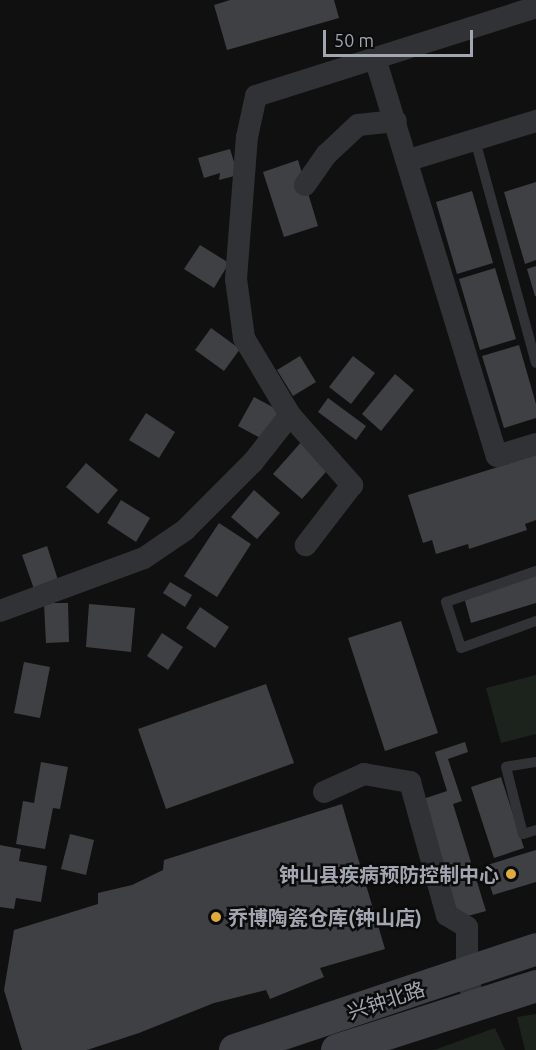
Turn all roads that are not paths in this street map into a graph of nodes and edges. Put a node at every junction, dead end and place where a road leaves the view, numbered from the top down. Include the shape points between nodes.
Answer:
1 (536, 7) edge
2 (375, 58) junction
3 (396, 121) junction
4 (536, 121) edge
5 (475, 140) junction
6 (408, 160) junction
7 (305, 185) dead end
8 (536, 363) edge
9 (290, 415) junction
10 (536, 444) edge
11 (306, 545) dead end
12 (536, 571) edge
13 (0, 611) edge
14 (536, 621) edge
15 (536, 762) edge
16 (324, 792) dead end
17 (536, 830) edge
18 (536, 949) edge
19 (467, 972) junction
20 (536, 986) edge
21 (474, 1006) junction
22 (235, 1050) edge
23 (337, 1050) edge

1 - 2 street
2 - 3 street
2 - 9 street via 256,96 247,137 236,279 244,338
3 - 6 street
3 - 7 street via 358,125 326,155
4 - 5 street
5 - 6 street
5 - 8 lane
6 - 10 street via 498,456
9 - 11 street via 352,485
9 - 13 street via 253,462 185,530 144,558
12 - 14 lane via 446,602 461,648
15 - 17 lane via 506,767 523,834
16 - 19 street via 364,774 410,782 447,915 467,927
18 - 19 main road, 兴钟北路
19 - 21 street
19 - 22 main road, 兴钟北路
20 - 21 main road, 兴钟北路
21 - 23 main road, 兴钟北路

